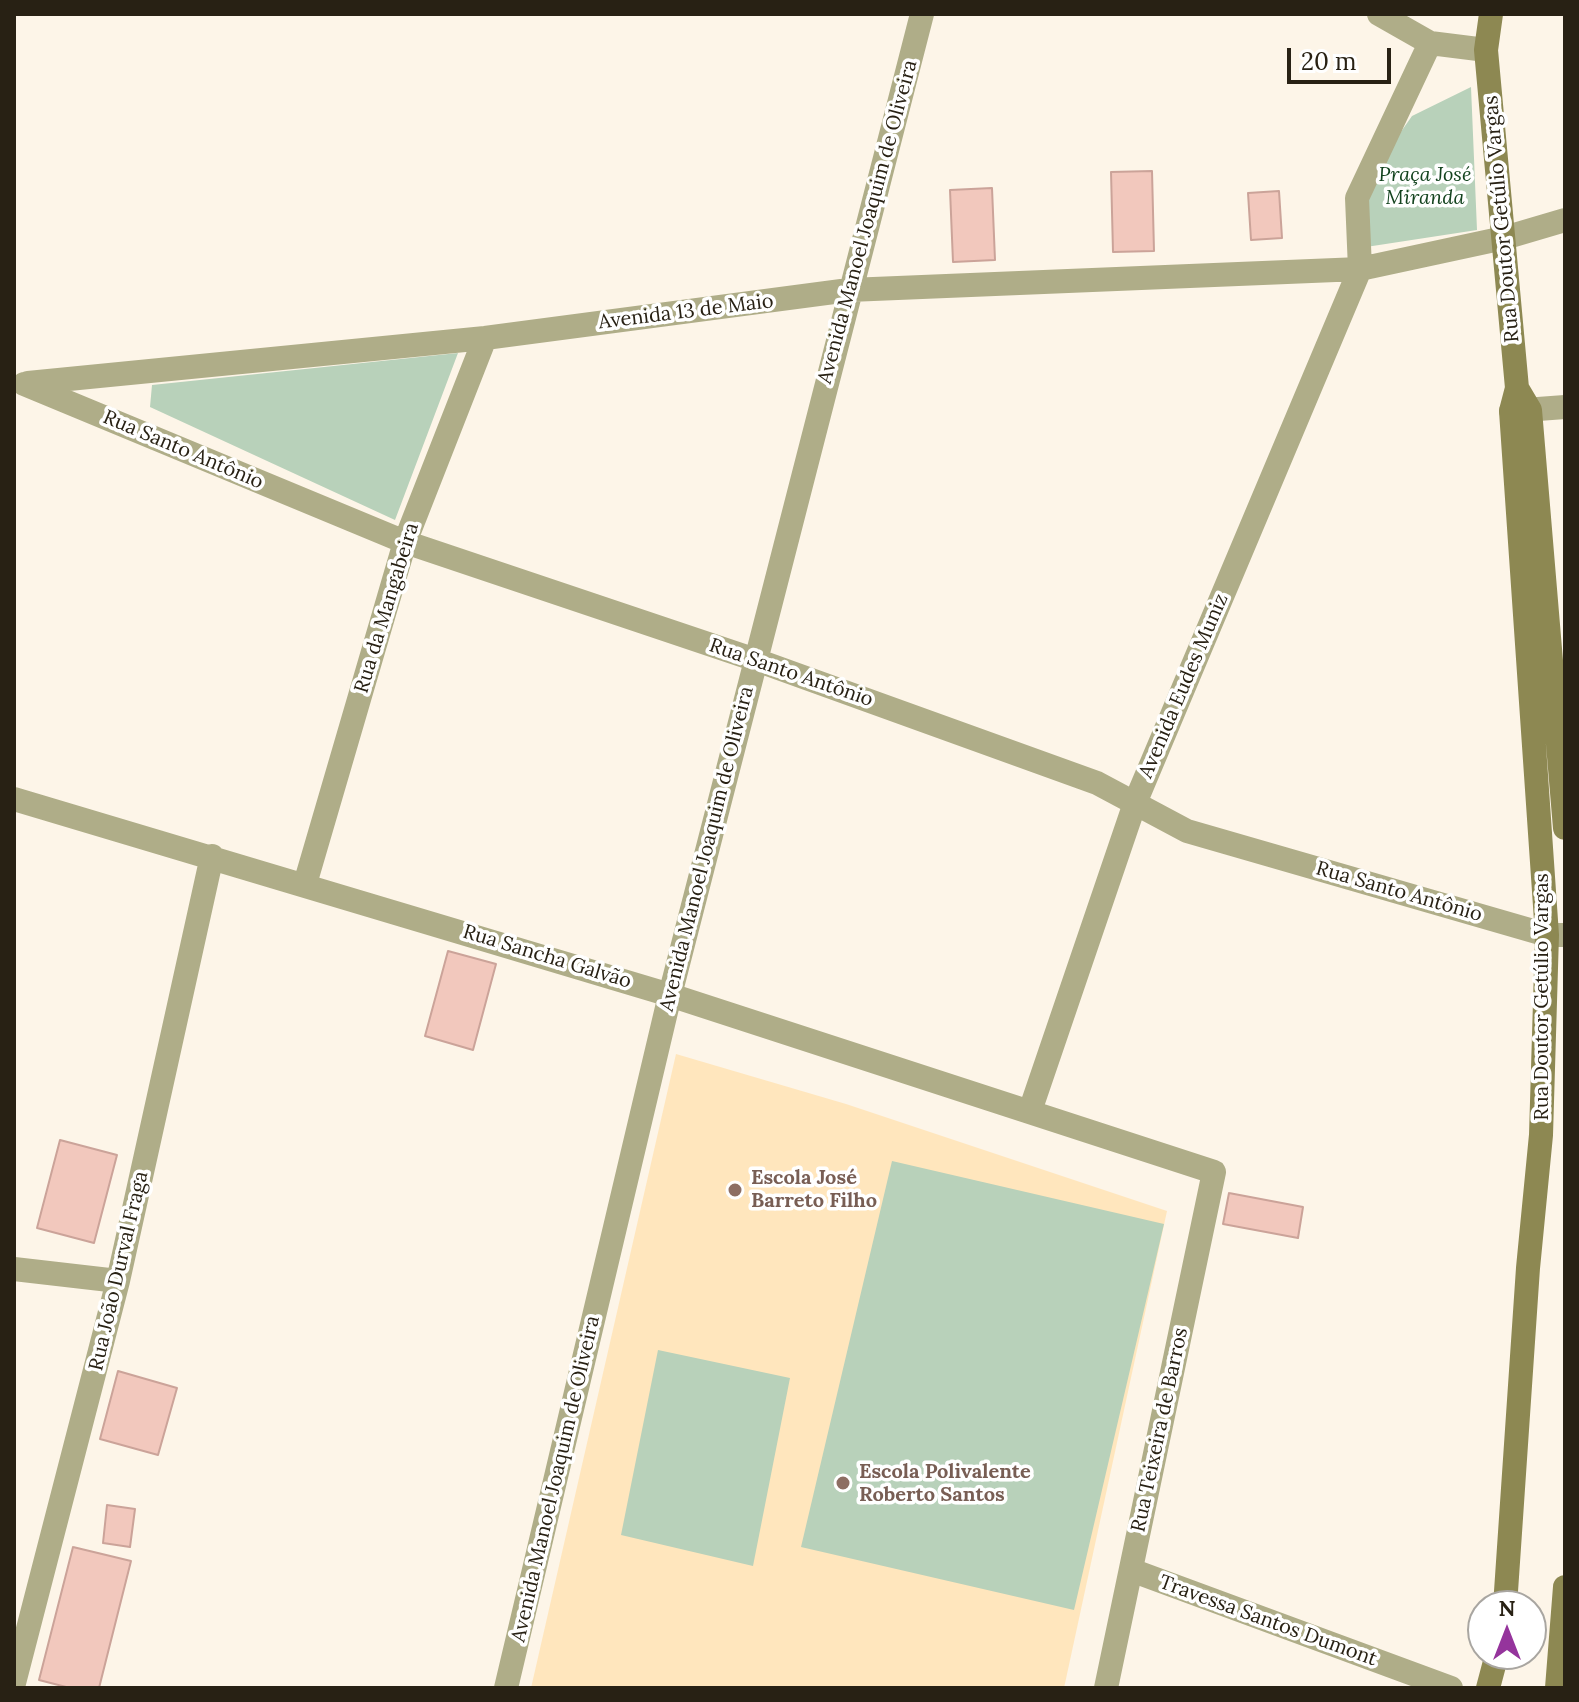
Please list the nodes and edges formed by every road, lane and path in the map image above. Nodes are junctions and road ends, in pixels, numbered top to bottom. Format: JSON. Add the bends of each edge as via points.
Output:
{"nodes":[{"id":1,"x":922,"y":14,"type":"edge"},
{"id":2,"x":1379,"y":14,"type":"edge"},
{"id":3,"x":1491,"y":14,"type":"edge"},
{"id":4,"x":1430,"y":43,"type":"junction"},
{"id":5,"x":1486,"y":50,"type":"junction"},
{"id":6,"x":1565,"y":220,"type":"edge"},
{"id":7,"x":1504,"y":238,"type":"junction"},
{"id":8,"x":1360,"y":269,"type":"junction"},
{"id":9,"x":849,"y":290,"type":"junction"},
{"id":10,"x":485,"y":338,"type":"junction"},
{"id":11,"x":19,"y":384,"type":"edge"},
{"id":12,"x":1520,"y":403,"type":"junction"},
{"id":13,"x":1565,"y":407,"type":"edge"},
{"id":14,"x":405,"y":542,"type":"junction"},
{"id":15,"x":756,"y":660,"type":"junction"},
{"id":16,"x":14,"y":799,"type":"edge"},
{"id":17,"x":1135,"y":803,"type":"junction"},
{"id":18,"x":1565,"y":828,"type":"edge"},
{"id":19,"x":212,"y":856,"type":"junction"},
{"id":20,"x":305,"y":884,"type":"junction"},
{"id":21,"x":1556,"y":935,"type":"edge"},
{"id":22,"x":670,"y":995,"type":"junction"},
{"id":23,"x":1030,"y":1111,"type":"junction"},
{"id":24,"x":1214,"y":1172,"type":"joint"},
{"id":25,"x":14,"y":1269,"type":"edge"},
{"id":26,"x":118,"y":1281,"type":"junction"},
{"id":27,"x":1131,"y":1570,"type":"junction"},
{"id":28,"x":1565,"y":1587,"type":"edge"},
{"id":29,"x":1506,"y":1590,"type":"edge"},
{"id":30,"x":14,"y":1683,"type":"edge"},
{"id":31,"x":506,"y":1688,"type":"edge"},
{"id":32,"x":1106,"y":1688,"type":"edge"},
{"id":33,"x":1451,"y":1688,"type":"edge"},
{"id":34,"x":1557,"y":1688,"type":"edge"}],
"edges":[{"from":1,"to":9,"type":"street","name":"Avenida Manoel Joaquim de Oliveira"},
{"from":2,"to":4,"type":"street"},
{"from":3,"to":5,"type":"main road","name":"Rua Doutor Getúlio Vargas"},
{"from":4,"to":5,"type":"street"},
{"from":4,"to":8,"type":"street","via":[[1357,198]]},
{"from":5,"to":7,"type":"main road","name":"Rua Doutor Getúlio Vargas"},
{"from":6,"to":7,"type":"street"},
{"from":7,"to":8,"type":"street"},
{"from":7,"to":12,"type":"main road","name":"Rua Doutor Getúlio Vargas"},
{"from":8,"to":9,"type":"street","name":"Avenida 13 de Maio"},
{"from":8,"to":17,"type":"street","name":"Avenida Eudes Muniz"},
{"from":9,"to":10,"type":"street","name":"Avenida 13 de Maio"},
{"from":9,"to":15,"type":"street","name":"Avenida Manoel Joaquim de Oliveira"},
{"from":10,"to":11,"type":"street","name":"Avenida 13 de Maio"},
{"from":10,"to":14,"type":"street","name":"Rua da Mangabeira"},
{"from":11,"to":14,"type":"street","name":"Rua Santo Antônio"},
{"from":12,"to":13,"type":"street"},
{"from":12,"to":18,"type":"main road","name":"Rua Doutor Getúlio Vargas"},
{"from":12,"to":21,"type":"main road","name":"Rua Doutor Getúlio Vargas"},
{"from":14,"to":15,"type":"street","name":"Rua Santo Antônio"},
{"from":14,"to":20,"type":"street","name":"Rua da Mangabeira"},
{"from":15,"to":17,"type":"street","name":"Rua Santo Antônio","via":[[1097,783]]},
{"from":15,"to":22,"type":"street","name":"Avenida Manoel Joaquim de Oliveira"},
{"from":16,"to":19,"type":"street","name":"Rua Sancha Galvão"},
{"from":17,"to":21,"type":"street","name":"Rua Santo Antônio","via":[[1187,831]]},
{"from":17,"to":23,"type":"street","name":"Avenida Eudes Muniz"},
{"from":19,"to":20,"type":"street","name":"Rua Sancha Galvão"},
{"from":19,"to":26,"type":"street","name":"Rua João Durval Fraga"},
{"from":20,"to":22,"type":"street","name":"Rua Sancha Galvão"},
{"from":21,"to":29,"type":"main road","name":"Rua Doutor Getúlio Vargas"},
{"from":22,"to":23,"type":"street","name":"Rua Sancha Galvão"},
{"from":22,"to":31,"type":"street","name":"Avenida Manoel Joaquim de Oliveira"},
{"from":23,"to":24,"type":"street","name":"Rua Sancha Galvão"},
{"from":24,"to":27,"type":"street","name":"Rua Teixeira de Barros"},
{"from":25,"to":26,"type":"street"},
{"from":26,"to":30,"type":"street","name":"Rua João Durval Fraga"},
{"from":27,"to":32,"type":"street","name":"Rua Teixeira de Barros"},
{"from":27,"to":33,"type":"street","name":"Travessa Santos Dumont"},
{"from":28,"to":34,"type":"main road"}]}
